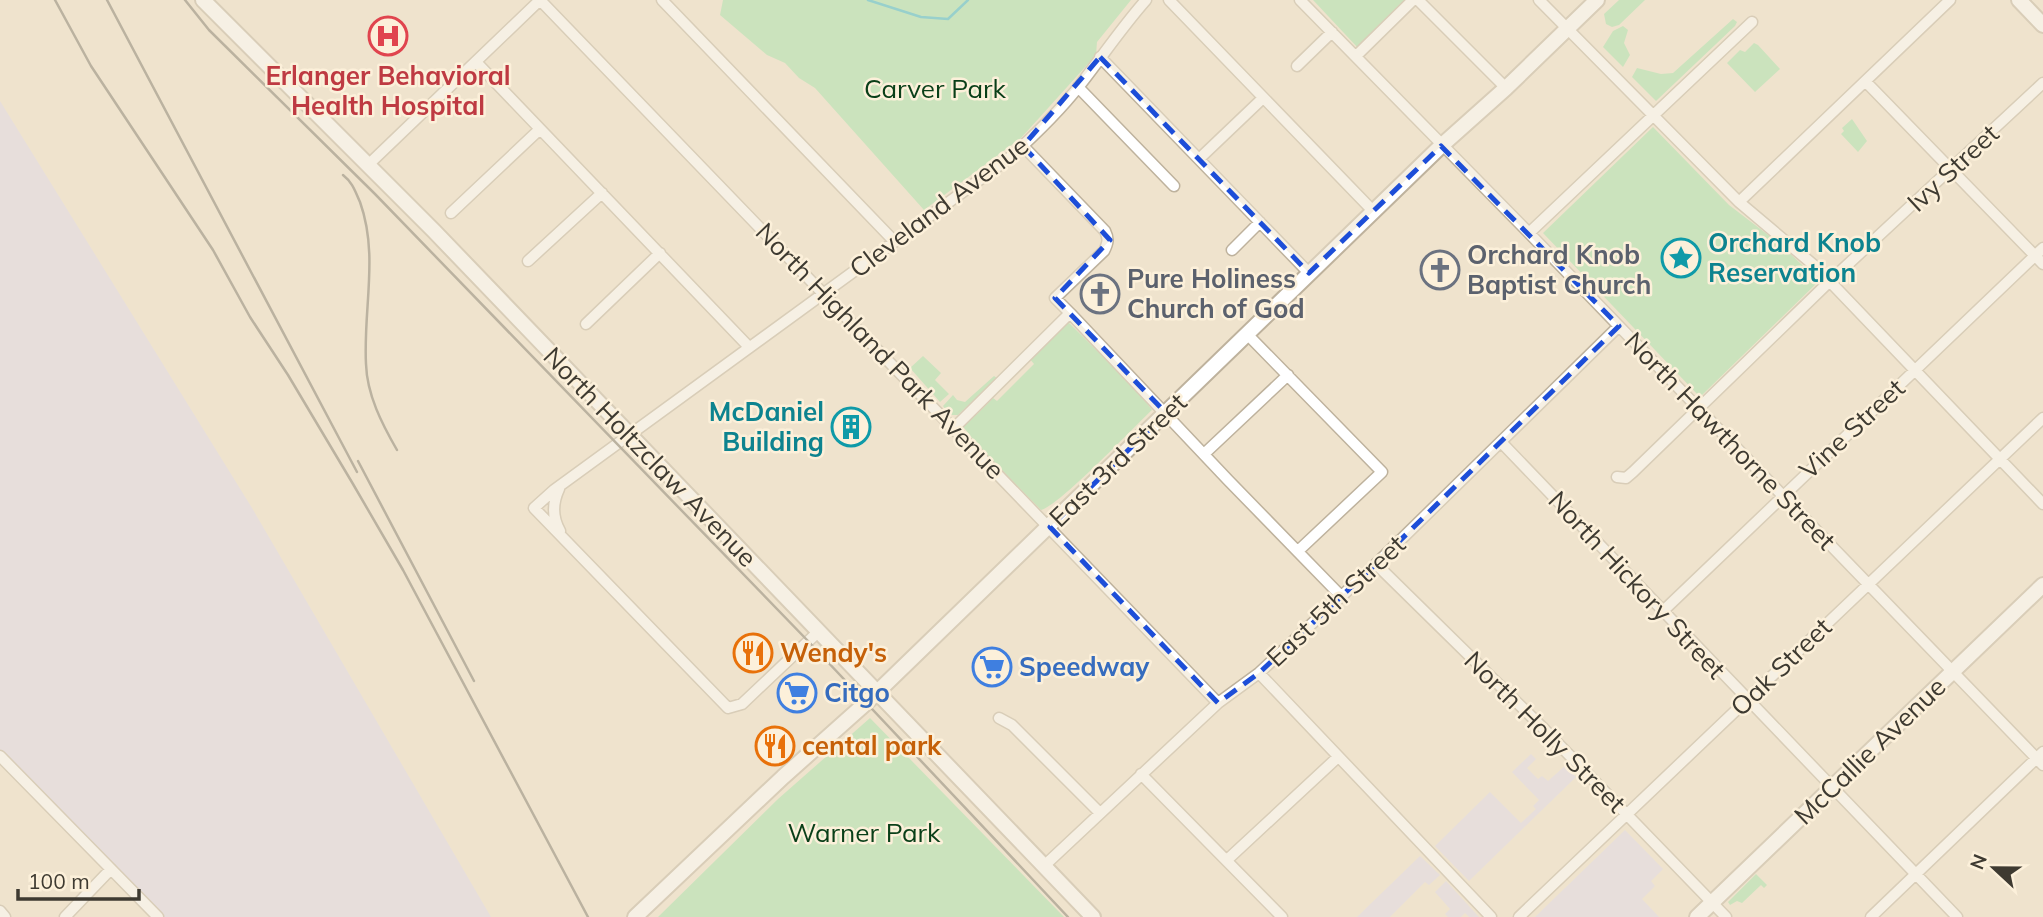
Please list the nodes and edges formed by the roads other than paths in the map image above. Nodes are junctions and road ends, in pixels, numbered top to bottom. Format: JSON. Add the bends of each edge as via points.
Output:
{"nodes":[{"id":1,"x":203,"y":0,"type":"edge"},
{"id":2,"x":540,"y":0,"type":"edge"},
{"id":3,"x":662,"y":0,"type":"edge"},
{"id":4,"x":1146,"y":0,"type":"edge"},
{"id":5,"x":1169,"y":0,"type":"edge"},
{"id":6,"x":1300,"y":0,"type":"edge"},
{"id":7,"x":1416,"y":0,"type":"edge"},
{"id":8,"x":1539,"y":0,"type":"edge"},
{"id":9,"x":1598,"y":0,"type":"edge"},
{"id":10,"x":1950,"y":0,"type":"edge"},
{"id":11,"x":2019,"y":0,"type":"edge"},
{"id":12,"x":1752,"y":22,"type":"dead end"},
{"id":13,"x":2043,"y":25,"type":"edge"},
{"id":14,"x":1568,"y":29,"type":"junction"},
{"id":15,"x":1332,"y":32,"type":"junction"},
{"id":16,"x":1100,"y":57,"type":"junction"},
{"id":17,"x":1356,"y":57,"type":"junction"},
{"id":18,"x":476,"y":62,"type":"junction"},
{"id":19,"x":1297,"y":66,"type":"dead end"},
{"id":20,"x":1866,"y":82,"type":"junction"},
{"id":21,"x":2043,"y":83,"type":"edge"},
{"id":22,"x":1078,"y":87,"type":"junction"},
{"id":23,"x":1506,"y":88,"type":"junction"},
{"id":24,"x":1263,"y":98,"type":"junction"},
{"id":25,"x":1654,"y":116,"type":"junction"},
{"id":26,"x":540,"y":129,"type":"junction"},
{"id":27,"x":1023,"y":146,"type":"junction"},
{"id":28,"x":1441,"y":146,"type":"junction"},
{"id":29,"x":1199,"y":159,"type":"junction"},
{"id":30,"x":368,"y":165,"type":"junction"},
{"id":31,"x":1951,"y":170,"type":"junction"},
{"id":32,"x":1174,"y":186,"type":"dead end"},
{"id":33,"x":602,"y":193,"type":"junction"},
{"id":34,"x":1739,"y":202,"type":"junction"},
{"id":35,"x":452,"y":212,"type":"dead end"},
{"id":36,"x":1374,"y":212,"type":"junction"},
{"id":37,"x":1260,"y":222,"type":"junction"},
{"id":38,"x":1529,"y":233,"type":"junction"},
{"id":39,"x":894,"y":241,"type":"junction"},
{"id":40,"x":1232,"y":250,"type":"dead end"},
{"id":41,"x":660,"y":253,"type":"junction"},
{"id":42,"x":2040,"y":256,"type":"edge"},
{"id":43,"x":528,"y":261,"type":"dead end"},
{"id":44,"x":1309,"y":272,"type":"junction"},
{"id":45,"x":1830,"y":281,"type":"junction"},
{"id":46,"x":824,"y":294,"type":"junction"},
{"id":47,"x":1070,"y":313,"type":"junction"},
{"id":48,"x":586,"y":324,"type":"dead end"},
{"id":49,"x":1619,"y":326,"type":"junction"},
{"id":50,"x":1247,"y":334,"type":"junction"},
{"id":51,"x":749,"y":347,"type":"junction"},
{"id":52,"x":1914,"y":370,"type":"junction"},
{"id":53,"x":1288,"y":375,"type":"junction"},
{"id":54,"x":1699,"y":410,"type":"junction"},
{"id":55,"x":1166,"y":413,"type":"junction"},
{"id":56,"x":2043,"y":418,"type":"edge"},
{"id":57,"x":954,"y":428,"type":"junction"},
{"id":58,"x":629,"y":436,"type":"junction"},
{"id":59,"x":1502,"y":442,"type":"junction"},
{"id":60,"x":1204,"y":454,"type":"junction"},
{"id":61,"x":2000,"y":459,"type":"junction"},
{"id":62,"x":1616,"y":477,"type":"dead end"},
{"id":63,"x":561,"y":485,"type":"junction"},
{"id":64,"x":1782,"y":495,"type":"junction"},
{"id":65,"x":2043,"y":504,"type":"edge"},
{"id":66,"x":1050,"y":527,"type":"junction"},
{"id":67,"x":568,"y":543,"type":"junction"},
{"id":68,"x":1298,"y":551,"type":"junction"},
{"id":69,"x":1376,"y":564,"type":"junction"},
{"id":70,"x":1867,"y":584,"type":"junction"},
{"id":71,"x":2043,"y":585,"type":"edge"},
{"id":72,"x":1341,"y":596,"type":"junction"},
{"id":73,"x":1663,"y":611,"type":"junction"},
{"id":74,"x":818,"y":632,"type":"junction"},
{"id":75,"x":1953,"y":672,"type":"junction"},
{"id":76,"x":1259,"y":673,"type":"junction"},
{"id":77,"x":878,"y":692,"type":"junction"},
{"id":78,"x":1746,"y":700,"type":"junction"},
{"id":79,"x":1218,"y":703,"type":"junction"},
{"id":80,"x":999,"y":718,"type":"dead end"},
{"id":81,"x":0,"y":756,"type":"edge"},
{"id":82,"x":1338,"y":757,"type":"junction"},
{"id":83,"x":2041,"y":759,"type":"edge"},
{"id":84,"x":1141,"y":774,"type":"junction"},
{"id":85,"x":1832,"y":788,"type":"junction"},
{"id":86,"x":1100,"y":813,"type":"junction"},
{"id":87,"x":1626,"y":814,"type":"junction"},
{"id":88,"x":1227,"y":860,"type":"junction"},
{"id":89,"x":1044,"y":866,"type":"junction"},
{"id":90,"x":111,"y":869,"type":"junction"},
{"id":91,"x":1915,"y":874,"type":"junction"},
{"id":92,"x":1712,"y":902,"type":"junction"},
{"id":93,"x":0,"y":911,"type":"edge"},
{"id":94,"x":5,"y":917,"type":"edge"},
{"id":95,"x":65,"y":917,"type":"edge"},
{"id":96,"x":158,"y":917,"type":"edge"},
{"id":97,"x":635,"y":917,"type":"edge"},
{"id":98,"x":1093,"y":917,"type":"edge"},
{"id":99,"x":1282,"y":917,"type":"edge"},
{"id":100,"x":1491,"y":917,"type":"edge"},
{"id":101,"x":1519,"y":917,"type":"edge"},
{"id":102,"x":1697,"y":917,"type":"edge"},
{"id":103,"x":1726,"y":917,"type":"edge"},
{"id":104,"x":1871,"y":917,"type":"edge"},
{"id":105,"x":1956,"y":917,"type":"edge"}],
"edges":[{"from":1,"to":30,"type":"main road","name":"North Holtzclaw Avenue"},
{"from":2,"to":18,"type":"street"},
{"from":2,"to":46,"type":"street","name":"North Highland Park Avenue"},
{"from":3,"to":39,"type":"street"},
{"from":4,"to":16,"type":"street","name":"Cleveland Avenue"},
{"from":5,"to":24,"type":"street"},
{"from":6,"to":15,"type":"street","name":"North Hawthorne Street"},
{"from":7,"to":17,"type":"street"},
{"from":7,"to":23,"type":"street"},
{"from":8,"to":14,"type":"street"},
{"from":9,"to":14,"type":"main road","name":"East 3rd Street"},
{"from":10,"to":20,"type":"street"},
{"from":11,"to":13,"type":"main road"},
{"from":12,"to":25,"type":"street"},
{"from":14,"to":23,"type":"main road","name":"East 3rd Street"},
{"from":14,"to":25,"type":"street"},
{"from":15,"to":17,"type":"street","name":"North Hawthorne Street"},
{"from":15,"to":19,"type":"street"},
{"from":16,"to":22,"type":"street","name":"Cleveland Avenue"},
{"from":16,"to":29,"type":"street"},
{"from":17,"to":28,"type":"street","name":"North Hawthorne Street"},
{"from":18,"to":26,"type":"street"},
{"from":18,"to":30,"type":"street"},
{"from":20,"to":31,"type":"street"},
{"from":20,"to":34,"type":"street"},
{"from":21,"to":31,"type":"street","name":"Ivy Street"},
{"from":22,"to":27,"type":"street","name":"Cleveland Avenue"},
{"from":22,"to":32,"type":"street"},
{"from":23,"to":28,"type":"main road","name":"East 3rd Street"},
{"from":24,"to":29,"type":"street"},
{"from":24,"to":36,"type":"street"},
{"from":25,"to":34,"type":"street"},
{"from":25,"to":38,"type":"street"},
{"from":26,"to":33,"type":"street"},
{"from":26,"to":35,"type":"street"},
{"from":27,"to":39,"type":"street","name":"Cleveland Avenue"},
{"from":27,"to":47,"type":"street","via":[[1108,237],[1104,251],[1055,298]]},
{"from":28,"to":36,"type":"main road","name":"East 3rd Street"},
{"from":28,"to":38,"type":"street","name":"North Hawthorne Street"},
{"from":29,"to":37,"type":"street"},
{"from":30,"to":58,"type":"main road","name":"North Holtzclaw Avenue"},
{"from":31,"to":42,"type":"street"},
{"from":31,"to":45,"type":"street","name":"Ivy Street"},
{"from":33,"to":41,"type":"street"},
{"from":33,"to":43,"type":"street"},
{"from":34,"to":45,"type":"street"},
{"from":36,"to":44,"type":"main road","name":"East 3rd Street"},
{"from":37,"to":40,"type":"street"},
{"from":37,"to":44,"type":"street"},
{"from":38,"to":49,"type":"street","name":"North Hawthorne Street"},
{"from":39,"to":46,"type":"street","name":"Cleveland Avenue"},
{"from":41,"to":48,"type":"street"},
{"from":41,"to":51,"type":"street"},
{"from":42,"to":52,"type":"street","name":"Vine Street"},
{"from":44,"to":50,"type":"main road","name":"East 3rd Street"},
{"from":45,"to":52,"type":"street"},
{"from":45,"to":54,"type":"street","name":"Ivy Street"},
{"from":46,"to":51,"type":"street","name":"Cleveland Avenue"},
{"from":46,"to":57,"type":"street","name":"North Highland Park Avenue"},
{"from":47,"to":55,"type":"street"},
{"from":47,"to":57,"type":"street"},
{"from":49,"to":54,"type":"street","name":"North Hawthorne Street"},
{"from":49,"to":59,"type":"street","name":"East 5th Street"},
{"from":50,"to":53,"type":"street"},
{"from":50,"to":55,"type":"main road","name":"East 3rd Street"},
{"from":51,"to":58,"type":"street","name":"Cleveland Avenue"},
{"from":52,"to":61,"type":"street"},
{"from":52,"to":64,"type":"street","name":"Vine Street"},
{"from":53,"to":60,"type":"street"},
{"from":53,"to":68,"type":"street","via":[[1382,472]]},
{"from":54,"to":62,"type":"street","name":"Ivy Street","via":[[1626,478]]},
{"from":54,"to":64,"type":"street","name":"North Hawthorne Street"},
{"from":55,"to":60,"type":"street"},
{"from":55,"to":66,"type":"main road","name":"East 3rd Street"},
{"from":56,"to":61,"type":"street","name":"Oak Street"},
{"from":57,"to":66,"type":"street","name":"North Highland Park Avenue"},
{"from":58,"to":63,"type":"street","name":"Cleveland Avenue"},
{"from":58,"to":74,"type":"main road","name":"North Holtzclaw Avenue"},
{"from":59,"to":69,"type":"street","name":"East 5th Street"},
{"from":59,"to":73,"type":"street","name":"North Hickory Street"},
{"from":60,"to":68,"type":"street"},
{"from":61,"to":65,"type":"street"},
{"from":61,"to":70,"type":"street","name":"Oak Street"},
{"from":63,"to":67,"type":"street","via":[[554,513]]},
{"from":63,"to":67,"type":"street","name":"Cleveland Avenue","via":[[534,508]]},
{"from":64,"to":70,"type":"street","name":"North Hawthorne Street"},
{"from":64,"to":73,"type":"street","name":"Vine Street"},
{"from":66,"to":77,"type":"main road","name":"East 3rd Street"},
{"from":66,"to":79,"type":"street","name":"North Highland Park Avenue"},
{"from":67,"to":74,"type":"street","via":[[727,708],[742,704]]},
{"from":68,"to":72,"type":"street"},
{"from":69,"to":72,"type":"street","name":"East 5th Street"},
{"from":69,"to":87,"type":"street","name":"North Holly Street"},
{"from":70,"to":75,"type":"street","name":"North Hawthorne Street"},
{"from":70,"to":78,"type":"street","name":"Oak Street"},
{"from":71,"to":75,"type":"main road","name":"McCallie Avenue"},
{"from":72,"to":76,"type":"street","name":"East 5th Street"},
{"from":73,"to":78,"type":"street","name":"North Hickory Street"},
{"from":74,"to":77,"type":"main road","name":"North Holtzclaw Avenue"},
{"from":75,"to":83,"type":"street","name":"North Hawthorne Street"},
{"from":75,"to":85,"type":"main road","name":"McCallie Avenue"},
{"from":76,"to":79,"type":"street","name":"East 5th Street"},
{"from":76,"to":82,"type":"street"},
{"from":77,"to":89,"type":"main road","name":"North Holtzclaw Avenue"},
{"from":77,"to":97,"type":"main road","name":"East 3rd Street"},
{"from":78,"to":85,"type":"street","name":"North Hickory Street"},
{"from":78,"to":87,"type":"street","name":"Oak Street"},
{"from":79,"to":84,"type":"street","name":"East 5th Street"},
{"from":80,"to":86,"type":"street","via":[[1012,724]]},
{"from":81,"to":90,"type":"street"},
{"from":82,"to":88,"type":"street"},
{"from":82,"to":100,"type":"street"},
{"from":83,"to":91,"type":"street"},
{"from":84,"to":86,"type":"street","name":"East 5th Street"},
{"from":84,"to":88,"type":"street"},
{"from":85,"to":91,"type":"street","name":"North Hickory Street"},
{"from":85,"to":92,"type":"main road","name":"McCallie Avenue"},
{"from":86,"to":89,"type":"street","name":"East 5th Street"},
{"from":87,"to":92,"type":"street","name":"North Holly Street"},
{"from":87,"to":101,"type":"street","name":"Oak Street"},
{"from":88,"to":99,"type":"street"},
{"from":89,"to":98,"type":"main road","name":"North Holtzclaw Avenue"},
{"from":90,"to":95,"type":"street"},
{"from":90,"to":96,"type":"street"},
{"from":91,"to":104,"type":"street"},
{"from":91,"to":105,"type":"street","name":"North Hickory Street"},
{"from":92,"to":102,"type":"main road","name":"McCallie Avenue"},
{"from":92,"to":103,"type":"street","name":"North Holly Street"},
{"from":93,"to":94,"type":"street"}]}
